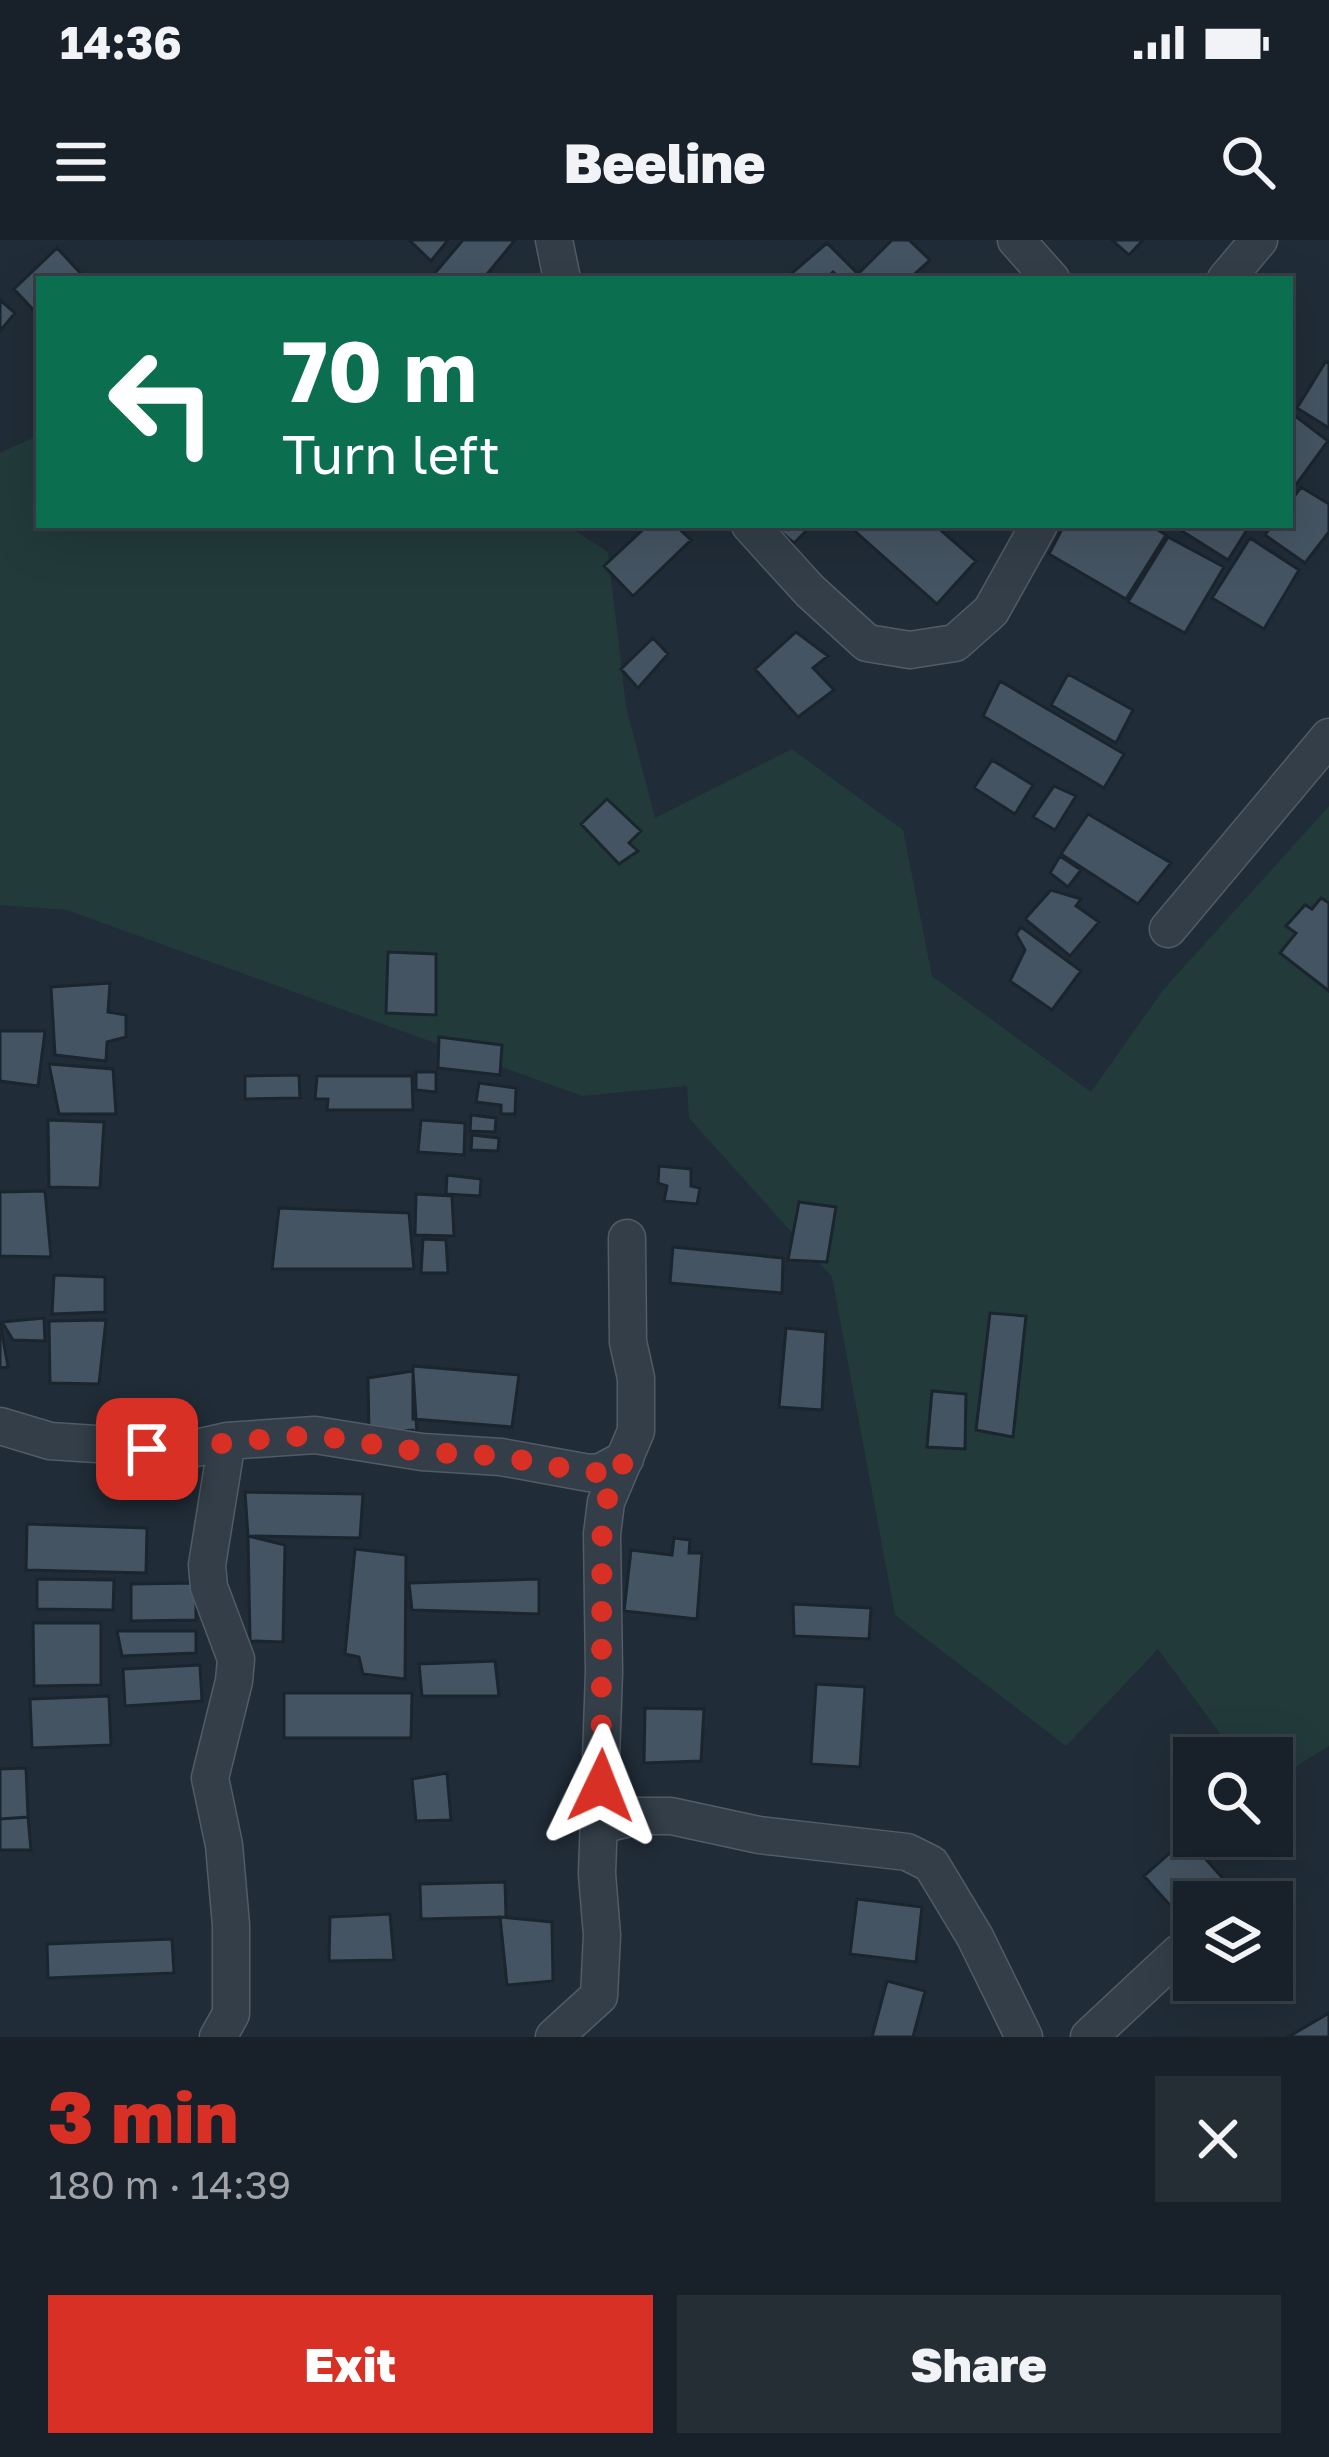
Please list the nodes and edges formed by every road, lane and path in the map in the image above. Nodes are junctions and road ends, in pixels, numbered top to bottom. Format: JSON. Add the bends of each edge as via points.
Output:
{"nodes":[{"id":1,"x":554,"y":240,"type":"edge"},
{"id":2,"x":1016,"y":240,"type":"edge"},
{"id":3,"x":1259,"y":240,"type":"edge"},
{"id":4,"x":561,"y":276,"type":"edge"},
{"id":5,"x":1048,"y":276,"type":"edge"},
{"id":6,"x":1229,"y":276,"type":"edge"},
{"id":7,"x":753,"y":528,"type":"edge"},
{"id":8,"x":1037,"y":528,"type":"edge"},
{"id":9,"x":1329,"y":736,"type":"edge"},
{"id":10,"x":1168,"y":929,"type":"dead end"},
{"id":11,"x":627,"y":1238,"type":"dead end"},
{"id":12,"x":0,"y":1426,"type":"edge"},
{"id":13,"x":227,"y":1442,"type":"junction"},
{"id":14,"x":625,"y":1459,"type":"junction"},
{"id":15,"x":600,"y":1825,"type":"junction"},
{"id":16,"x":1173,"y":1959,"type":"edge"},
{"id":17,"x":233,"y":2029,"type":"edge"},
{"id":18,"x":554,"y":2037,"type":"edge"},
{"id":19,"x":1024,"y":2037,"type":"edge"},
{"id":20,"x":1089,"y":2037,"type":"edge"}],
"edges":[{"from":1,"to":4,"type":"street"},
{"from":2,"to":5,"type":"street"},
{"from":3,"to":6,"type":"street"},
{"from":7,"to":8,"type":"street","via":[[867,644],[910,650],[955,644],[991,611]]},
{"from":9,"to":10,"type":"street"},
{"from":11,"to":14,"type":"street","via":[[636,1431]]},
{"from":12,"to":13,"type":"street","via":[[107,1447],[199,1450]]},
{"from":13,"to":14,"type":"street","via":[[315,1435],[589,1473]]},
{"from":13,"to":17,"type":"street","via":[[207,1565],[236,1659],[210,1778],[224,1845]]},
{"from":14,"to":15,"type":"street","via":[[602,1534]]},
{"from":15,"to":18,"type":"street","via":[[599,1996]]},
{"from":15,"to":19,"type":"street","via":[[671,1816],[908,1852],[931,1864]]},
{"from":16,"to":20,"type":"street"}]}
